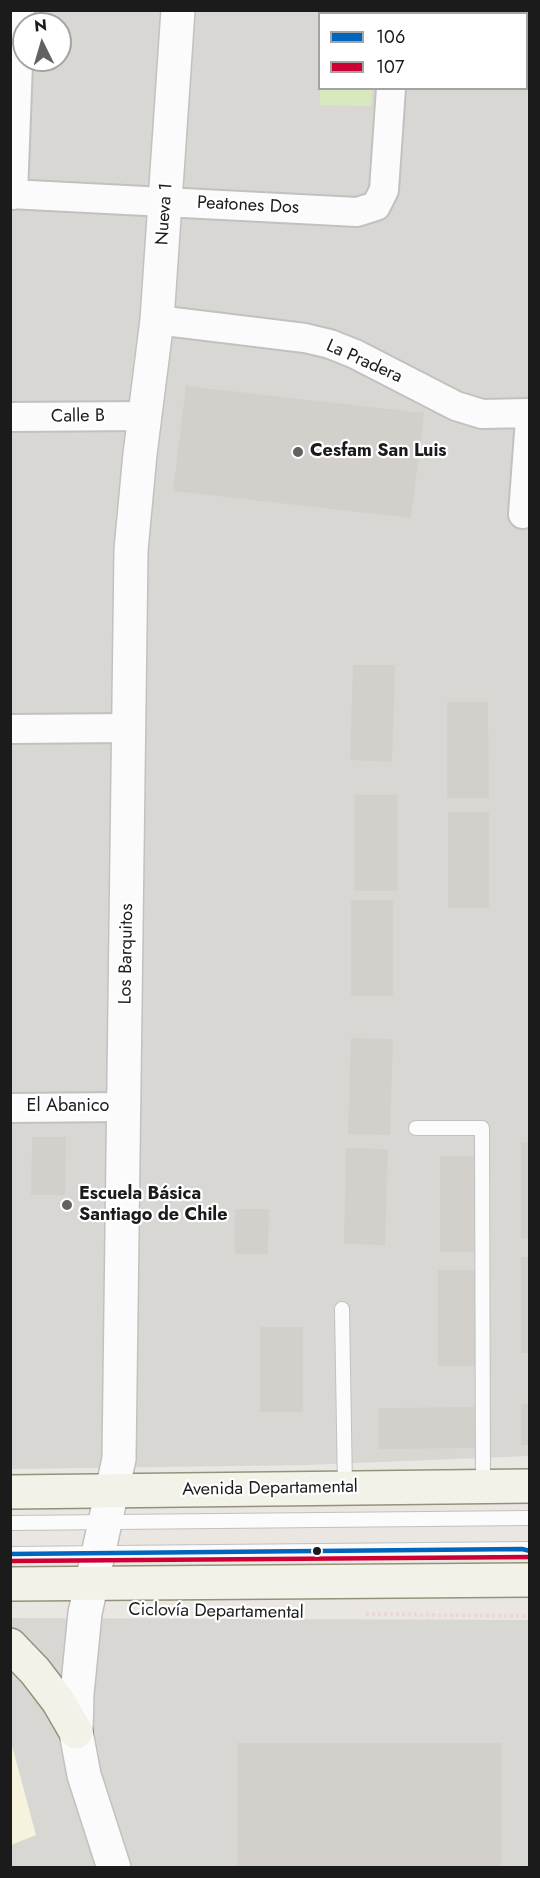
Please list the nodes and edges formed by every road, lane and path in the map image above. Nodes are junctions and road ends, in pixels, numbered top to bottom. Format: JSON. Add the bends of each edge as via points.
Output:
{"nodes":[{"id":1,"x":20,"y":10,"type":"edge"},
{"id":2,"x":178,"y":10,"type":"edge"},
{"id":3,"x":391,"y":90,"type":"edge"},
{"id":4,"x":12,"y":194,"type":"edge"},
{"id":5,"x":166,"y":203,"type":"junction"},
{"id":6,"x":157,"y":320,"type":"junction"},
{"id":7,"x":530,"y":412,"type":"edge"},
{"id":8,"x":145,"y":416,"type":"junction"},
{"id":9,"x":10,"y":417,"type":"edge"},
{"id":10,"x":530,"y":419,"type":"edge"},
{"id":11,"x":523,"y":514,"type":"dead end"},
{"id":12,"x":129,"y":728,"type":"junction"},
{"id":13,"x":10,"y":729,"type":"edge"},
{"id":14,"x":125,"y":1107,"type":"junction"},
{"id":15,"x":10,"y":1108,"type":"edge"},
{"id":16,"x":416,"y":1128,"type":"dead end"},
{"id":17,"x":342,"y":1310,"type":"dead end"},
{"id":18,"x":530,"y":1486,"type":"edge"},
{"id":19,"x":483,"y":1487,"type":"junction"},
{"id":20,"x":345,"y":1489,"type":"junction"},
{"id":21,"x":10,"y":1492,"type":"edge"},
{"id":22,"x":108,"y":1507,"type":"junction"},
{"id":23,"x":530,"y":1518,"type":"edge"},
{"id":24,"x":10,"y":1523,"type":"edge"},
{"id":25,"x":10,"y":1554,"type":"edge"},
{"id":26,"x":528,"y":1557,"type":"edge"},
{"id":27,"x":95,"y":1569,"type":"junction"},
{"id":28,"x":10,"y":1584,"type":"edge"},
{"id":29,"x":364,"y":1614,"type":"dead end"},
{"id":30,"x":530,"y":1616,"type":"edge"},
{"id":31,"x":10,"y":1645,"type":"edge"},
{"id":32,"x":76,"y":1732,"type":"junction"},
{"id":33,"x":114,"y":1868,"type":"edge"}],
"edges":[{"from":1,"to":4,"type":"street"},
{"from":2,"to":5,"type":"street","name":"Nueva 1"},
{"from":3,"to":5,"type":"street","name":"Peatones Dos","via":[[384,190],[376,206],[357,212]]},
{"from":4,"to":5,"type":"street","name":"Peatones Dos"},
{"from":5,"to":6,"type":"street","name":"Nueva 1"},
{"from":6,"to":7,"type":"street","name":"La Pradera","via":[[330,344],[463,409],[482,414]]},
{"from":6,"to":8,"type":"street","name":"Nueva 1"},
{"from":8,"to":9,"type":"street","name":"Calle B"},
{"from":8,"to":12,"type":"street","name":"Los Barquitos","via":[[131,550]]},
{"from":10,"to":11,"type":"street"},
{"from":12,"to":13,"type":"street"},
{"from":12,"to":14,"type":"street","name":"Los Barquitos"},
{"from":14,"to":15,"type":"street","name":"El Abanico"},
{"from":14,"to":22,"type":"street","name":"Los Barquitos","via":[[119,1453]]},
{"from":16,"to":19,"type":"lane","via":[[482,1128]]},
{"from":17,"to":20,"type":"lane"},
{"from":18,"to":19,"type":"main road","name":"Avenida Departamental"},
{"from":19,"to":20,"type":"main road","name":"Avenida Departamental"},
{"from":20,"to":22,"type":"main road","name":"Avenida Departamental"},
{"from":21,"to":22,"type":"main road","name":"Avenida Departamental"},
{"from":22,"to":23,"type":"lane"},
{"from":22,"to":24,"type":"lane"},
{"from":22,"to":27,"type":"street","name":"Los Barquitos"},
{"from":25,"to":27,"type":"lane"},
{"from":26,"to":27,"type":"main road"},
{"from":27,"to":28,"type":"main road"},
{"from":27,"to":32,"type":"street","name":"Los Barquitos","via":[[80,1646]]},
{"from":29,"to":30,"type":"path"},
{"from":31,"to":32,"type":"main road","via":[[58,1701]]},
{"from":32,"to":33,"type":"street","name":"Los Barquitos","via":[[84,1774]]}]}
